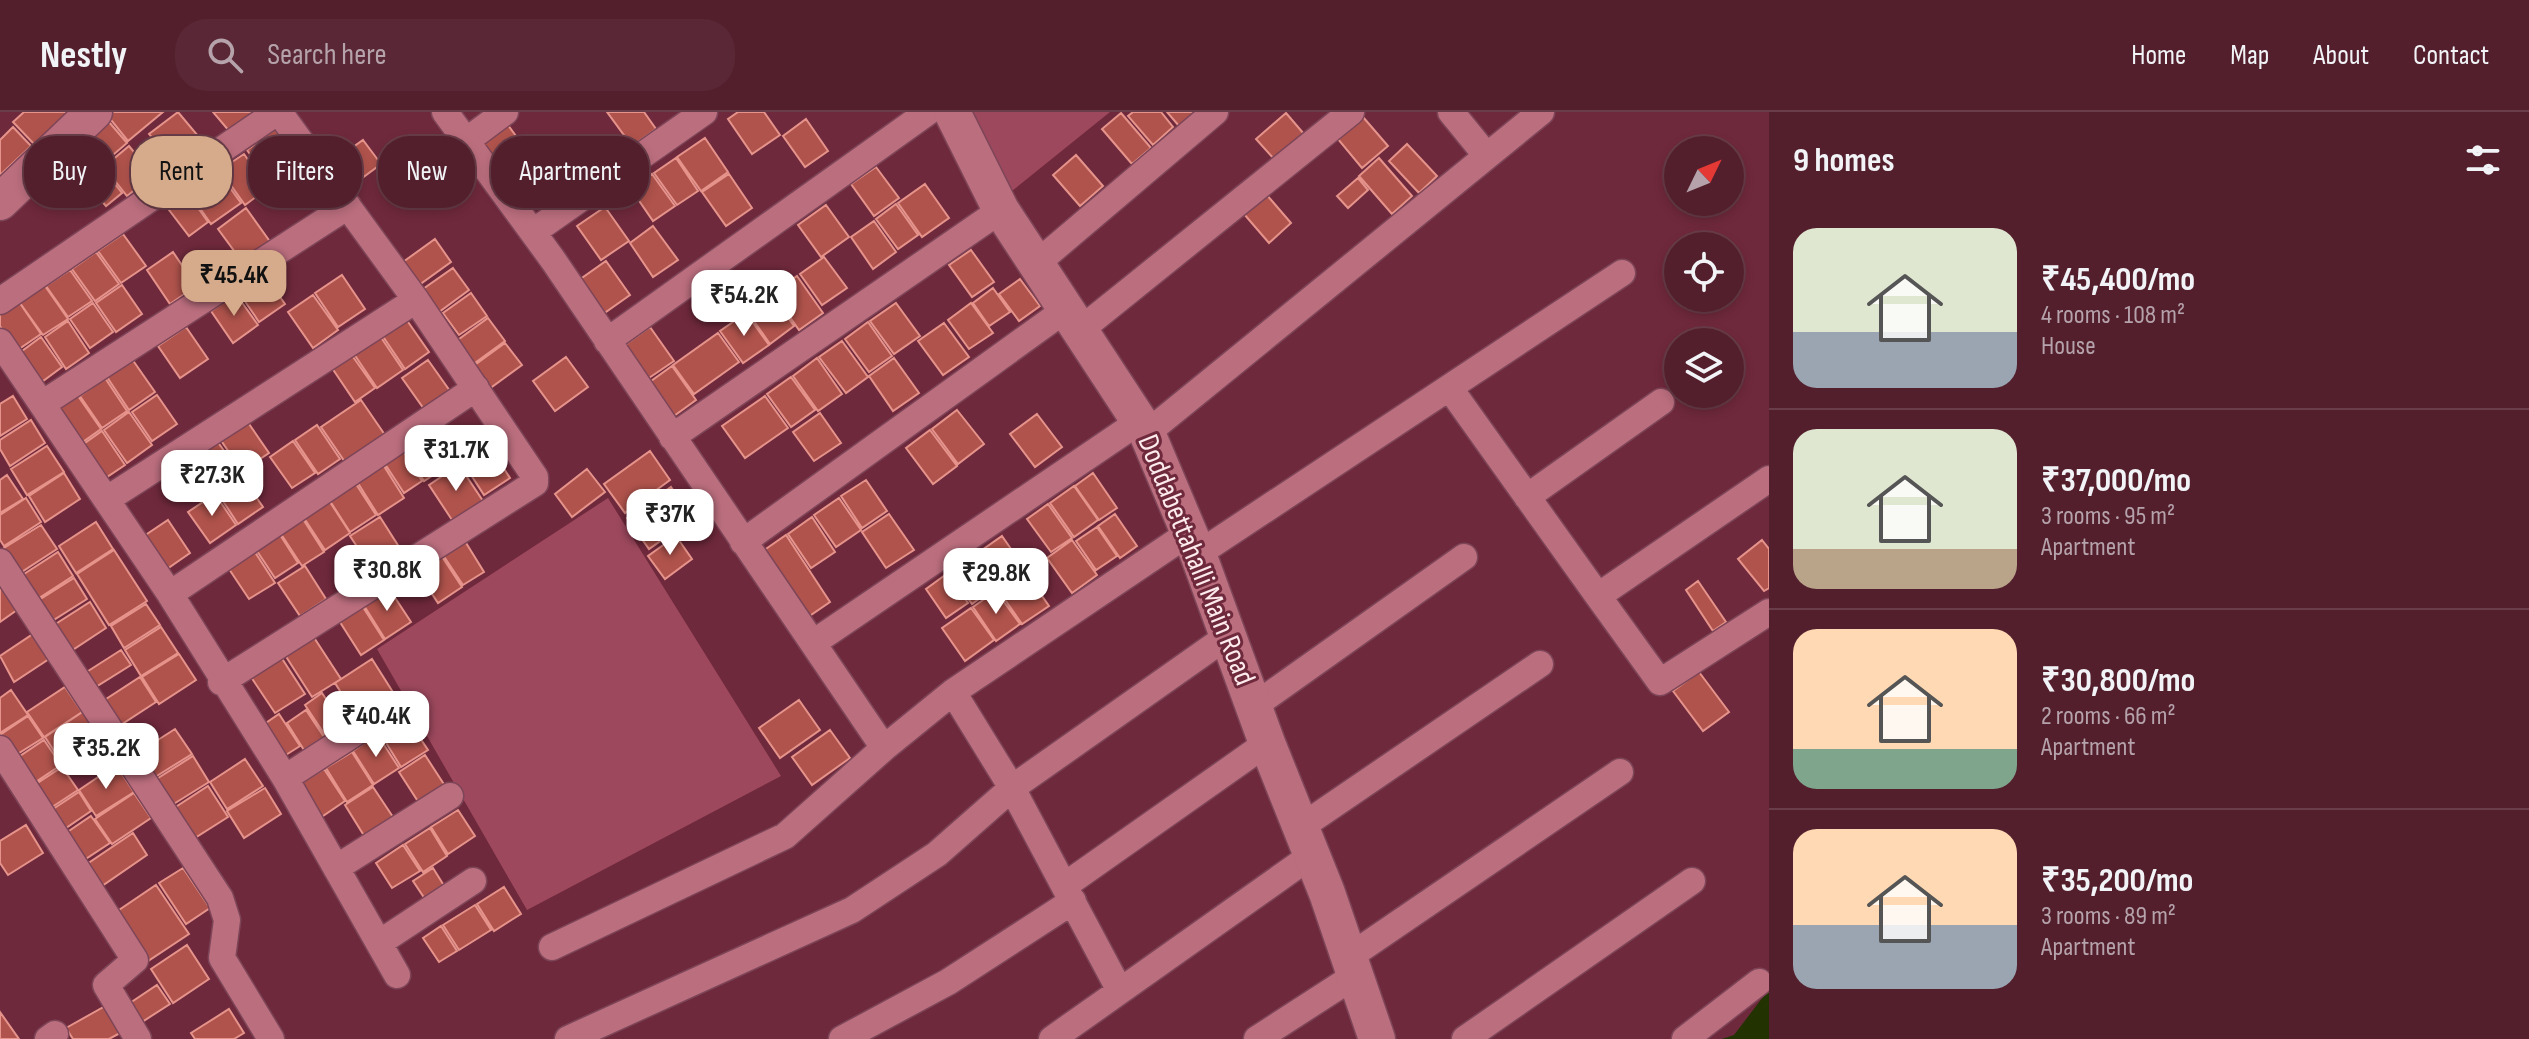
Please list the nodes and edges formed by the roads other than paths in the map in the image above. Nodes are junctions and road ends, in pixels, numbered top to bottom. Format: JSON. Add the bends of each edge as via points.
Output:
{"nodes":[{"id":1,"x":94,"y":112,"type":"edge"},
{"id":2,"x":278,"y":112,"type":"edge"},
{"id":3,"x":445,"y":112,"type":"edge"},
{"id":4,"x":505,"y":112,"type":"edge"},
{"id":5,"x":704,"y":112,"type":"edge"},
{"id":6,"x":928,"y":112,"type":"edge"},
{"id":7,"x":952,"y":112,"type":"edge"},
{"id":8,"x":1215,"y":112,"type":"edge"},
{"id":9,"x":1351,"y":112,"type":"edge"},
{"id":10,"x":1451,"y":112,"type":"edge"},
{"id":11,"x":1541,"y":112,"type":"edge"},
{"id":12,"x":296,"y":136,"type":"edge"},
{"id":13,"x":462,"y":136,"type":"edge"},
{"id":14,"x":473,"y":136,"type":"edge"},
{"id":15,"x":475,"y":153,"type":"edge"},
{"id":16,"x":1486,"y":155,"type":"junction"},
{"id":17,"x":0,"y":202,"type":"edge"},
{"id":18,"x":345,"y":208,"type":"edge"},
{"id":19,"x":349,"y":208,"type":"edge"},
{"id":20,"x":1001,"y":210,"type":"junction"},
{"id":21,"x":533,"y":232,"type":"junction"},
{"id":22,"x":1036,"y":264,"type":"junction"},
{"id":23,"x":1622,"y":273,"type":"dead end"},
{"id":24,"x":416,"y":300,"type":"junction"},
{"id":25,"x":0,"y":301,"type":"edge"},
{"id":26,"x":1072,"y":320,"type":"junction"},
{"id":27,"x":607,"y":341,"type":"junction"},
{"id":28,"x":0,"y":342,"type":"edge"},
{"id":29,"x":476,"y":388,"type":"junction"},
{"id":30,"x":1451,"y":390,"type":"junction"},
{"id":31,"x":1661,"y":402,"type":"dead end"},
{"id":32,"x":42,"y":404,"type":"junction"},
{"id":33,"x":1143,"y":427,"type":"junction"},
{"id":34,"x":672,"y":437,"type":"junction"},
{"id":35,"x":1769,"y":479,"type":"edge"},
{"id":36,"x":1527,"y":497,"type":"junction"},
{"id":37,"x":109,"y":498,"type":"junction"},
{"id":38,"x":743,"y":542,"type":"junction"},
{"id":39,"x":1194,"y":544,"type":"junction"},
{"id":40,"x":1464,"y":557,"type":"dead end"},
{"id":41,"x":0,"y":562,"type":"edge"},
{"id":42,"x":170,"y":594,"type":"junction"},
{"id":43,"x":1598,"y":596,"type":"junction"},
{"id":44,"x":1769,"y":612,"type":"edge"},
{"id":45,"x":1229,"y":635,"type":"junction"},
{"id":46,"x":813,"y":643,"type":"junction"},
{"id":47,"x":1540,"y":664,"type":"dead end"},
{"id":48,"x":221,"y":682,"type":"junction"},
{"id":49,"x":953,"y":692,"type":"junction"},
{"id":50,"x":1254,"y":706,"type":"junction"},
{"id":51,"x":395,"y":707,"type":"dead end"},
{"id":52,"x":1267,"y":743,"type":"junction"},
{"id":53,"x":884,"y":748,"type":"junction"},
{"id":54,"x":0,"y":749,"type":"edge"},
{"id":55,"x":1620,"y":772,"type":"dead end"},
{"id":56,"x":285,"y":778,"type":"junction"},
{"id":57,"x":1012,"y":788,"type":"junction"},
{"id":58,"x":450,"y":796,"type":"dead end"},
{"id":59,"x":1307,"y":841,"type":"junction"},
{"id":60,"x":336,"y":868,"type":"junction"},
{"id":61,"x":473,"y":881,"type":"dead end"},
{"id":62,"x":1692,"y":881,"type":"dead end"},
{"id":63,"x":1068,"y":893,"type":"junction"},
{"id":64,"x":379,"y":943,"type":"junction"},
{"id":65,"x":552,"y":947,"type":"dead end"},
{"id":66,"x":1352,"y":966,"type":"junction"},
{"id":67,"x":397,"y":975,"type":"dead end"},
{"id":68,"x":1759,"y":982,"type":"dead end"},
{"id":69,"x":1120,"y":991,"type":"junction"},
{"id":70,"x":138,"y":1039,"type":"edge"},
{"id":71,"x":271,"y":1039,"type":"edge"},
{"id":72,"x":568,"y":1039,"type":"edge"},
{"id":73,"x":842,"y":1039,"type":"edge"},
{"id":74,"x":1052,"y":1039,"type":"edge"},
{"id":75,"x":1257,"y":1039,"type":"edge"},
{"id":76,"x":1377,"y":1039,"type":"edge"},
{"id":77,"x":1465,"y":1039,"type":"edge"},
{"id":78,"x":1685,"y":1039,"type":"edge"}],
"edges":[{"from":1,"to":17,"type":"street"},
{"from":2,"to":12,"type":"street"},
{"from":2,"to":25,"type":"street"},
{"from":3,"to":13,"type":"street"},
{"from":4,"to":14,"type":"street"},
{"from":5,"to":21,"type":"street"},
{"from":6,"to":27,"type":"street"},
{"from":7,"to":20,"type":"street","name":"Doddabettahalli Main Road"},
{"from":8,"to":22,"type":"street"},
{"from":9,"to":26,"type":"street"},
{"from":10,"to":16,"type":"street"},
{"from":11,"to":16,"type":"street"},
{"from":15,"to":21,"type":"street"},
{"from":16,"to":33,"type":"street"},
{"from":18,"to":32,"type":"street"},
{"from":19,"to":24,"type":"street"},
{"from":20,"to":22,"type":"street","name":"Doddabettahalli Main Road"},
{"from":20,"to":34,"type":"street"},
{"from":21,"to":27,"type":"street"},
{"from":22,"to":26,"type":"street","name":"Doddabettahalli Main Road"},
{"from":23,"to":30,"type":"street"},
{"from":24,"to":29,"type":"street"},
{"from":24,"to":37,"type":"street"},
{"from":26,"to":33,"type":"street","name":"Doddabettahalli Main Road"},
{"from":26,"to":38,"type":"street"},
{"from":27,"to":34,"type":"street"},
{"from":28,"to":32,"type":"street"},
{"from":29,"to":42,"type":"street"},
{"from":29,"to":48,"type":"street","via":[[533,471],[535,483]]},
{"from":30,"to":36,"type":"street"},
{"from":30,"to":39,"type":"street"},
{"from":31,"to":36,"type":"street"},
{"from":32,"to":37,"type":"street"},
{"from":33,"to":39,"type":"street","name":"Doddabettahalli Main Road"},
{"from":33,"to":46,"type":"street"},
{"from":34,"to":38,"type":"street"},
{"from":35,"to":43,"type":"street"},
{"from":36,"to":43,"type":"street"},
{"from":37,"to":42,"type":"street"},
{"from":38,"to":46,"type":"street"},
{"from":39,"to":45,"type":"street","name":"Doddabettahalli Main Road"},
{"from":39,"to":49,"type":"street"},
{"from":40,"to":50,"type":"street"},
{"from":41,"to":71,"type":"street","via":[[220,898],[227,920],[222,958]]},
{"from":42,"to":48,"type":"street"},
{"from":43,"to":44,"type":"street","via":[[1660,682]]},
{"from":45,"to":50,"type":"street","name":"Doddabettahalli Main Road"},
{"from":45,"to":57,"type":"street"},
{"from":46,"to":53,"type":"street"},
{"from":47,"to":59,"type":"street"},
{"from":48,"to":56,"type":"street"},
{"from":49,"to":53,"type":"street"},
{"from":49,"to":57,"type":"street"},
{"from":50,"to":52,"type":"street","name":"Doddabettahalli Main Road"},
{"from":51,"to":56,"type":"street"},
{"from":52,"to":59,"type":"street","name":"Doddabettahalli Main Road"},
{"from":52,"to":63,"type":"street"},
{"from":53,"to":65,"type":"street","via":[[785,836]]},
{"from":54,"to":70,"type":"street","via":[[135,960],[106,985]]},
{"from":55,"to":66,"type":"street"},
{"from":56,"to":60,"type":"street"},
{"from":57,"to":63,"type":"street"},
{"from":57,"to":72,"type":"street","via":[[937,854],[852,910]]},
{"from":58,"to":60,"type":"street"},
{"from":59,"to":66,"type":"street","name":"Doddabettahalli Main Road"},
{"from":59,"to":69,"type":"street"},
{"from":60,"to":64,"type":"street"},
{"from":61,"to":64,"type":"street"},
{"from":62,"to":77,"type":"street"},
{"from":63,"to":69,"type":"street"},
{"from":63,"to":73,"type":"street","via":[[948,982]]},
{"from":64,"to":67,"type":"street"},
{"from":66,"to":75,"type":"street"},
{"from":66,"to":76,"type":"street","name":"Doddabettahalli Main Road"},
{"from":68,"to":78,"type":"street"},
{"from":69,"to":74,"type":"street"}]}
